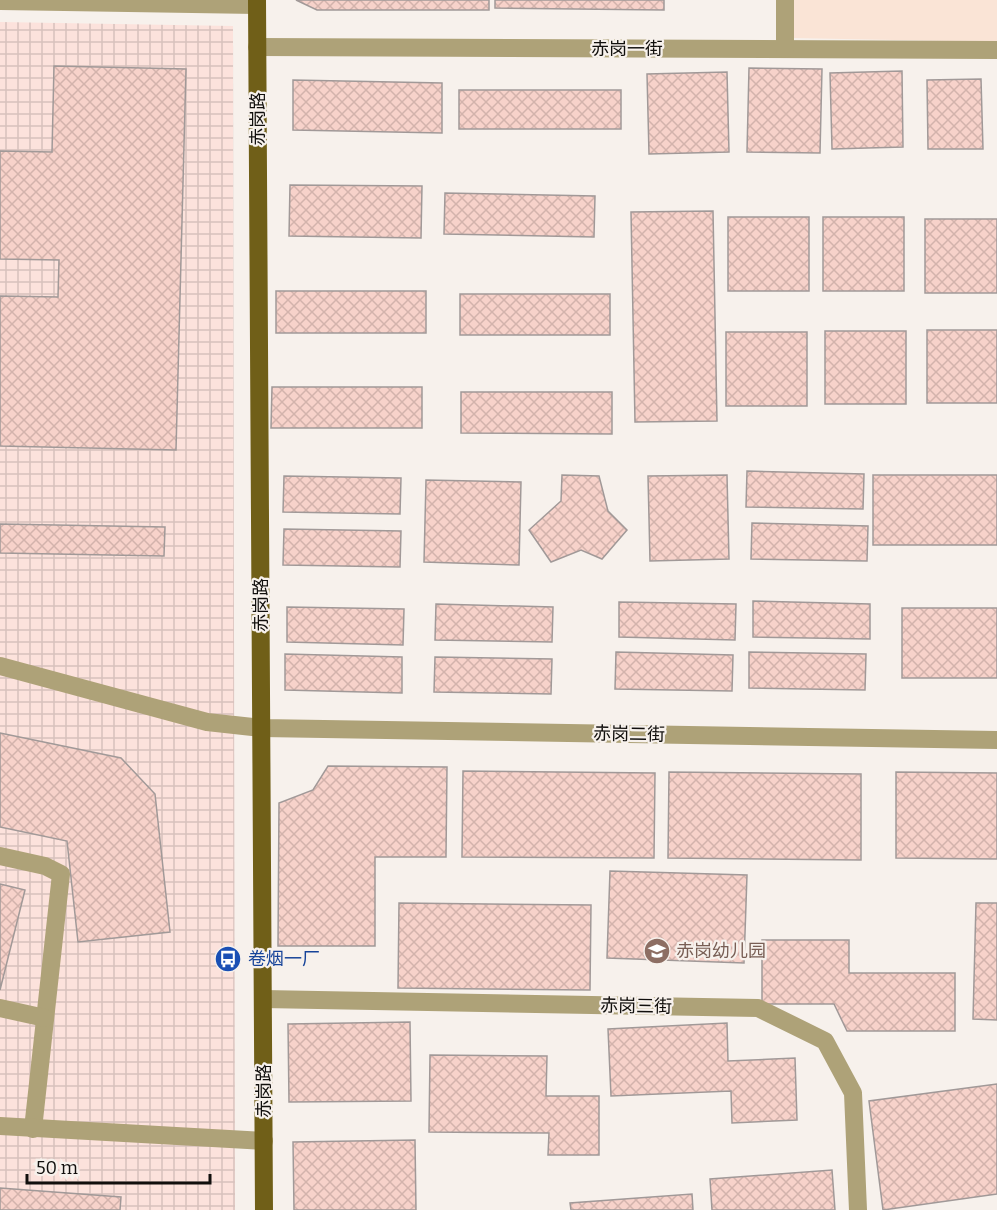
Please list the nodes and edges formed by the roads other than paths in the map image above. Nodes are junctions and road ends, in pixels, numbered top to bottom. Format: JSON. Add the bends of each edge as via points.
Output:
{"nodes":[{"id":1,"x":785,"y":0,"type":"edge"},
{"id":2,"x":0,"y":1,"type":"edge"},
{"id":3,"x":257,"y":3,"type":"edge"},
{"id":4,"x":257,"y":47,"type":"junction"},
{"id":5,"x":785,"y":50,"type":"junction"},
{"id":6,"x":997,"y":50,"type":"edge"},
{"id":7,"x":0,"y":666,"type":"edge"},
{"id":8,"x":262,"y":728,"type":"junction"},
{"id":9,"x":997,"y":740,"type":"edge"},
{"id":10,"x":0,"y":856,"type":"edge"},
{"id":11,"x":263,"y":999,"type":"junction"},
{"id":12,"x":0,"y":1008,"type":"edge"},
{"id":13,"x":45,"y":1018,"type":"junction"},
{"id":14,"x":0,"y":1125,"type":"edge"},
{"id":15,"x":33,"y":1129,"type":"junction"},
{"id":16,"x":264,"y":1141,"type":"junction"},
{"id":17,"x":264,"y":1210,"type":"edge"},
{"id":18,"x":858,"y":1210,"type":"edge"}],
"edges":[{"from":1,"to":5,"type":"street"},
{"from":2,"to":3,"type":"street"},
{"from":3,"to":4,"type":"main road","name":"赤岗路"},
{"from":4,"to":5,"type":"street","name":"赤岗一街"},
{"from":4,"to":8,"type":"main road","name":"赤岗路"},
{"from":5,"to":6,"type":"street","name":"赤岗一街"},
{"from":7,"to":8,"type":"street","name":"赤岗二街","via":[[207,722]]},
{"from":8,"to":9,"type":"street","name":"赤岗二街"},
{"from":8,"to":11,"type":"main road","name":"赤岗路"},
{"from":10,"to":13,"type":"street","via":[[45,866],[61,874]]},
{"from":11,"to":16,"type":"main road","name":"赤岗路"},
{"from":11,"to":18,"type":"street","name":"赤岗三街","via":[[758,1008],[825,1041],[853,1093]]},
{"from":12,"to":13,"type":"street"},
{"from":13,"to":15,"type":"street"},
{"from":14,"to":15,"type":"street"},
{"from":15,"to":16,"type":"street"},
{"from":16,"to":17,"type":"main road","name":"赤岗路"}]}
